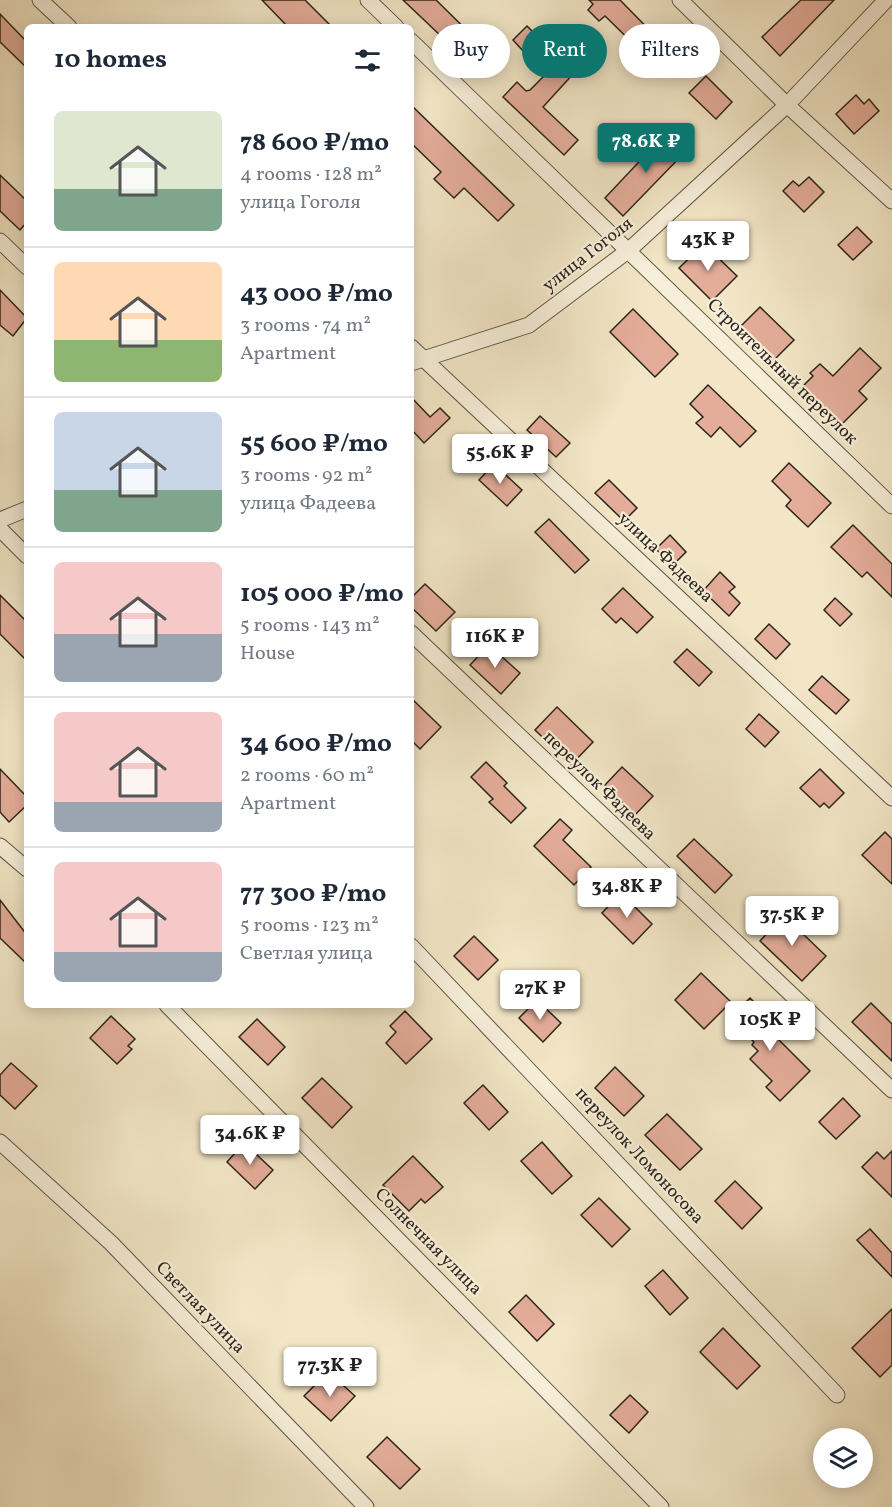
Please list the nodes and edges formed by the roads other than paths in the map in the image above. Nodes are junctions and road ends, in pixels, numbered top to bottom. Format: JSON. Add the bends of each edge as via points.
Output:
{"nodes":[{"id":1,"x":40,"y":0,"type":"edge"},
{"id":2,"x":368,"y":0,"type":"edge"},
{"id":3,"x":680,"y":0,"type":"edge"},
{"id":4,"x":886,"y":0,"type":"edge"},
{"id":5,"x":66,"y":24,"type":"edge"},
{"id":6,"x":393,"y":24,"type":"edge"},
{"id":7,"x":414,"y":44,"type":"edge"},
{"id":8,"x":787,"y":105,"type":"junction"},
{"id":9,"x":892,"y":201,"type":"edge"},
{"id":10,"x":0,"y":241,"type":"edge"},
{"id":11,"x":629,"y":250,"type":"junction"},
{"id":12,"x":24,"y":264,"type":"edge"},
{"id":13,"x":417,"y":361,"type":"edge"},
{"id":14,"x":892,"y":507,"type":"edge"},
{"id":15,"x":24,"y":510,"type":"edge"},
{"id":16,"x":0,"y":520,"type":"edge"},
{"id":17,"x":0,"y":529,"type":"edge"},
{"id":18,"x":24,"y":553,"type":"edge"},
{"id":19,"x":414,"y":636,"type":"edge"},
{"id":20,"x":892,"y":798,"type":"edge"},
{"id":21,"x":0,"y":846,"type":"edge"},
{"id":22,"x":24,"y":866,"type":"edge"},
{"id":23,"x":414,"y":949,"type":"edge"},
{"id":24,"x":170,"y":1008,"type":"edge"},
{"id":25,"x":892,"y":1090,"type":"edge"},
{"id":26,"x":0,"y":1142,"type":"edge"},
{"id":27,"x":837,"y":1395,"type":"dead end"},
{"id":28,"x":366,"y":1507,"type":"edge"},
{"id":29,"x":661,"y":1507,"type":"edge"}],
"edges":[{"from":1,"to":5,"type":"street"},
{"from":2,"to":6,"type":"street"},
{"from":3,"to":8,"type":"street"},
{"from":4,"to":8,"type":"street","name":"улица Гоголя"},
{"from":7,"to":11,"type":"street","name":"Строительный переулок"},
{"from":8,"to":9,"type":"street"},
{"from":8,"to":11,"type":"street","name":"улица Гоголя"},
{"from":10,"to":12,"type":"street"},
{"from":11,"to":13,"type":"street","name":"улица Гоголя","via":[[529,325]]},
{"from":11,"to":14,"type":"street","name":"Строительный переулок"},
{"from":13,"to":20,"type":"street","name":"улица Фадеева"},
{"from":15,"to":16,"type":"street"},
{"from":17,"to":18,"type":"street"},
{"from":19,"to":25,"type":"street","name":"переулок Фадеева"},
{"from":21,"to":22,"type":"street"},
{"from":23,"to":27,"type":"street","name":"переулок Ломоносова"},
{"from":24,"to":29,"type":"street","name":"Солнечная улица"},
{"from":26,"to":28,"type":"street","name":"Светлая улица","via":[[111,1243]]}]}
